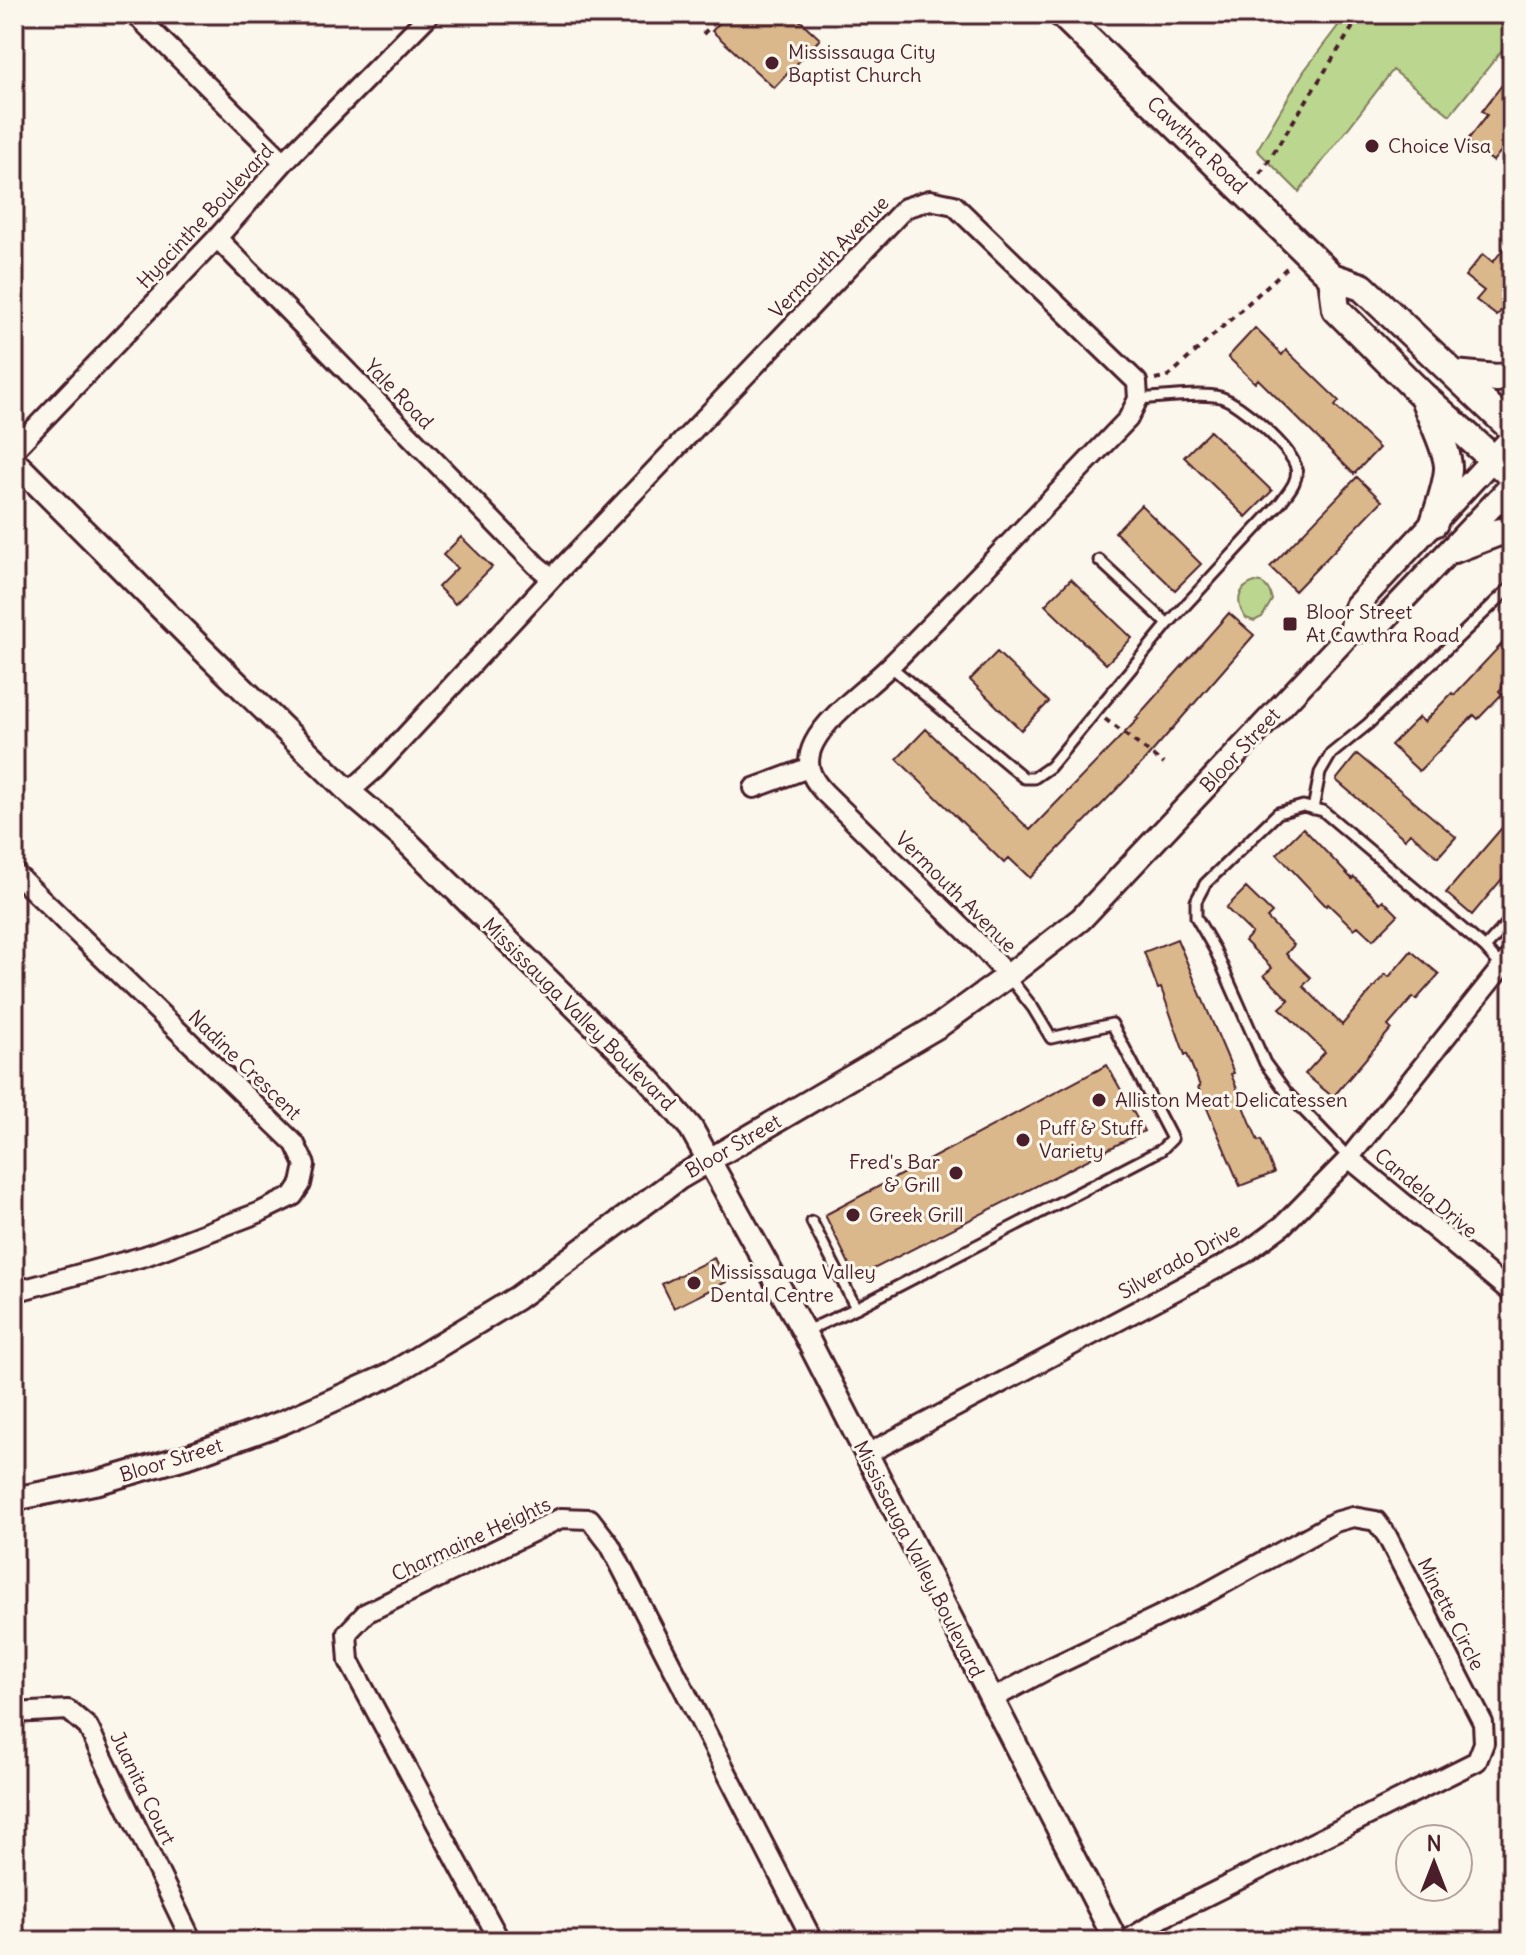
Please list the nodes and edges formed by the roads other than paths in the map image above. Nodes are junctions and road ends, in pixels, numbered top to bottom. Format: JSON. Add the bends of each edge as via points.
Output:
{"nodes":[{"id":1,"x":135,"y":14,"type":"edge"},
{"id":2,"x":430,"y":14,"type":"edge"},
{"id":3,"x":1062,"y":14,"type":"edge"},
{"id":4,"x":284,"y":162,"type":"junction"},
{"id":5,"x":217,"y":238,"type":"junction"},
{"id":6,"x":1332,"y":277,"type":"junction"},
{"id":7,"x":1454,"y":374,"type":"junction"},
{"id":8,"x":1512,"y":376,"type":"edge"},
{"id":9,"x":1137,"y":390,"type":"junction"},
{"id":10,"x":1422,"y":395,"type":"junction"},
{"id":11,"x":1512,"y":429,"type":"edge"},
{"id":12,"x":1512,"y":438,"type":"edge"},
{"id":13,"x":14,"y":450,"type":"edge"},
{"id":14,"x":14,"y":461,"type":"edge"},
{"id":15,"x":1503,"y":468,"type":"edge"},
{"id":16,"x":1512,"y":485,"type":"edge"},
{"id":17,"x":1434,"y":523,"type":"junction"},
{"id":18,"x":1512,"y":530,"type":"edge"},
{"id":19,"x":1454,"y":549,"type":"junction"},
{"id":20,"x":1099,"y":560,"type":"dead end"},
{"id":21,"x":552,"y":578,"type":"junction"},
{"id":22,"x":1512,"y":586,"type":"edge"},
{"id":23,"x":1168,"y":624,"type":"junction"},
{"id":24,"x":1351,"y":632,"type":"junction"},
{"id":25,"x":890,"y":666,"type":"junction"},
{"id":26,"x":808,"y":768,"type":"junction"},
{"id":27,"x":754,"y":788,"type":"dead end"},
{"id":28,"x":349,"y":792,"type":"junction"},
{"id":29,"x":1313,"y":809,"type":"junction"},
{"id":30,"x":14,"y":872,"type":"edge"},
{"id":31,"x":1512,"y":918,"type":"edge"},
{"id":32,"x":1485,"y":948,"type":"junction"},
{"id":33,"x":1506,"y":960,"type":"edge"},
{"id":34,"x":1008,"y":976,"type":"junction"},
{"id":35,"x":1349,"y":1158,"type":"junction"},
{"id":36,"x":710,"y":1161,"type":"junction"},
{"id":37,"x":812,"y":1222,"type":"dead end"},
{"id":38,"x":14,"y":1292,"type":"edge"},
{"id":39,"x":1512,"y":1293,"type":"edge"},
{"id":40,"x":856,"y":1308,"type":"junction"},
{"id":41,"x":804,"y":1332,"type":"junction"},
{"id":42,"x":865,"y":1455,"type":"junction"},
{"id":43,"x":14,"y":1499,"type":"edge"},
{"id":44,"x":992,"y":1699,"type":"junction"},
{"id":45,"x":14,"y":1713,"type":"edge"},
{"id":46,"x":192,"y":1941,"type":"edge"},
{"id":47,"x":500,"y":1941,"type":"edge"},
{"id":48,"x":813,"y":1941,"type":"edge"},
{"id":49,"x":1116,"y":1941,"type":"edge"},
{"id":50,"x":1126,"y":1941,"type":"edge"}],
"edges":[{"from":1,"to":4,"type":"street"},
{"from":2,"to":4,"type":"street","name":"Hyacinthe Boulevard"},
{"from":3,"to":6,"type":"main road","name":"Cawthra Road"},
{"from":4,"to":5,"type":"street","name":"Hyacinthe Boulevard"},
{"from":5,"to":13,"type":"street","name":"Hyacinthe Boulevard"},
{"from":5,"to":21,"type":"street","name":"Yale Road"},
{"from":6,"to":7,"type":"main road","name":"Cawthra Road","via":[[1362,287]]},
{"from":6,"to":10,"type":"main road","via":[[1336,309]]},
{"from":7,"to":8,"type":"main road"},
{"from":7,"to":11,"type":"main road","name":"Cawthra Road"},
{"from":9,"to":21,"type":"street","name":"Vermouth Avenue","via":[[954,205],[930,200],[905,208]]},
{"from":9,"to":23,"type":"lane","via":[[1218,396],[1240,406],[1292,457],[1297,470],[1281,502]]},
{"from":9,"to":25,"type":"street","via":[[1128,419]]},
{"from":10,"to":15,"type":"main road"},
{"from":10,"to":17,"type":"main road","via":[[1443,442],[1448,469]]},
{"from":12,"to":15,"type":"street","name":"Bloor Street"},
{"from":14,"to":28,"type":"street","name":"Mississauga Valley Boulevard"},
{"from":15,"to":17,"type":"street","name":"Bloor Street"},
{"from":16,"to":19,"type":"street","name":"Bloor Street"},
{"from":17,"to":24,"type":"street","name":"Bloor Street","via":[[1356,606]]},
{"from":18,"to":19,"type":"main road"},
{"from":19,"to":24,"type":"street","name":"Bloor Street","via":[[1377,627]]},
{"from":20,"to":23,"type":"lane"},
{"from":21,"to":28,"type":"street","name":"Vermouth Avenue"},
{"from":22,"to":29,"type":"lane","via":[[1331,754],[1320,773]]},
{"from":23,"to":25,"type":"lane","via":[[1050,767],[1034,778],[1024,778]]},
{"from":24,"to":34,"type":"street","name":"Bloor Street","via":[[1081,919]]},
{"from":25,"to":26,"type":"street","via":[[823,729],[812,745]]},
{"from":26,"to":27,"type":"street"},
{"from":26,"to":34,"type":"street","name":"Vermouth Avenue","via":[[824,792]]},
{"from":28,"to":36,"type":"street","name":"Mississauga Valley Boulevard","via":[[401,836],[647,1077],[691,1128]]},
{"from":29,"to":32,"type":"lane","via":[[1323,811]]},
{"from":29,"to":35,"type":"lane","via":[[1303,806],[1278,813],[1205,884],[1196,901],[1196,917],[1265,1063]]},
{"from":30,"to":38,"type":"street","name":"Nadine Crescent","via":[[295,1144],[305,1165],[293,1196],[258,1213],[145,1256]]},
{"from":31,"to":32,"type":"lane"},
{"from":32,"to":33,"type":"lane"},
{"from":33,"to":35,"type":"street","name":"Silverado Drive"},
{"from":34,"to":36,"type":"street","name":"Bloor Street","via":[[940,1025]]},
{"from":34,"to":40,"type":"lane","via":[[1051,1038],[1112,1024],[1172,1139],[1161,1150]]},
{"from":35,"to":39,"type":"street","name":"Candela Drive"},
{"from":35,"to":42,"type":"street","name":"Silverado Drive","via":[[1283,1225],[1244,1254]]},
{"from":36,"to":41,"type":"street","name":"Mississauga Valley Boulevard"},
{"from":36,"to":43,"type":"street","name":"Bloor Street","via":[[679,1178],[517,1298],[390,1375],[192,1455]]},
{"from":37,"to":40,"type":"lane"},
{"from":40,"to":41,"type":"lane"},
{"from":41,"to":42,"type":"street","name":"Mississauga Valley Boulevard"},
{"from":42,"to":44,"type":"street","name":"Mississauga Valley Boulevard"},
{"from":44,"to":49,"type":"street","name":"Mississauga Valley Boulevard"},
{"from":44,"to":50,"type":"street","name":"Minette Circle","via":[[1201,1596],[1335,1522],[1353,1517],[1376,1521],[1387,1536],[1483,1723],[1484,1743],[1477,1761],[1164,1917]]},
{"from":45,"to":46,"type":"street","name":"Juanita Court","via":[[68,1710],[88,1727]]},
{"from":47,"to":48,"type":"street","name":"Charmaine Heights","via":[[349,1661],[347,1633],[366,1613],[561,1518],[590,1519],[610,1545]]}]}
